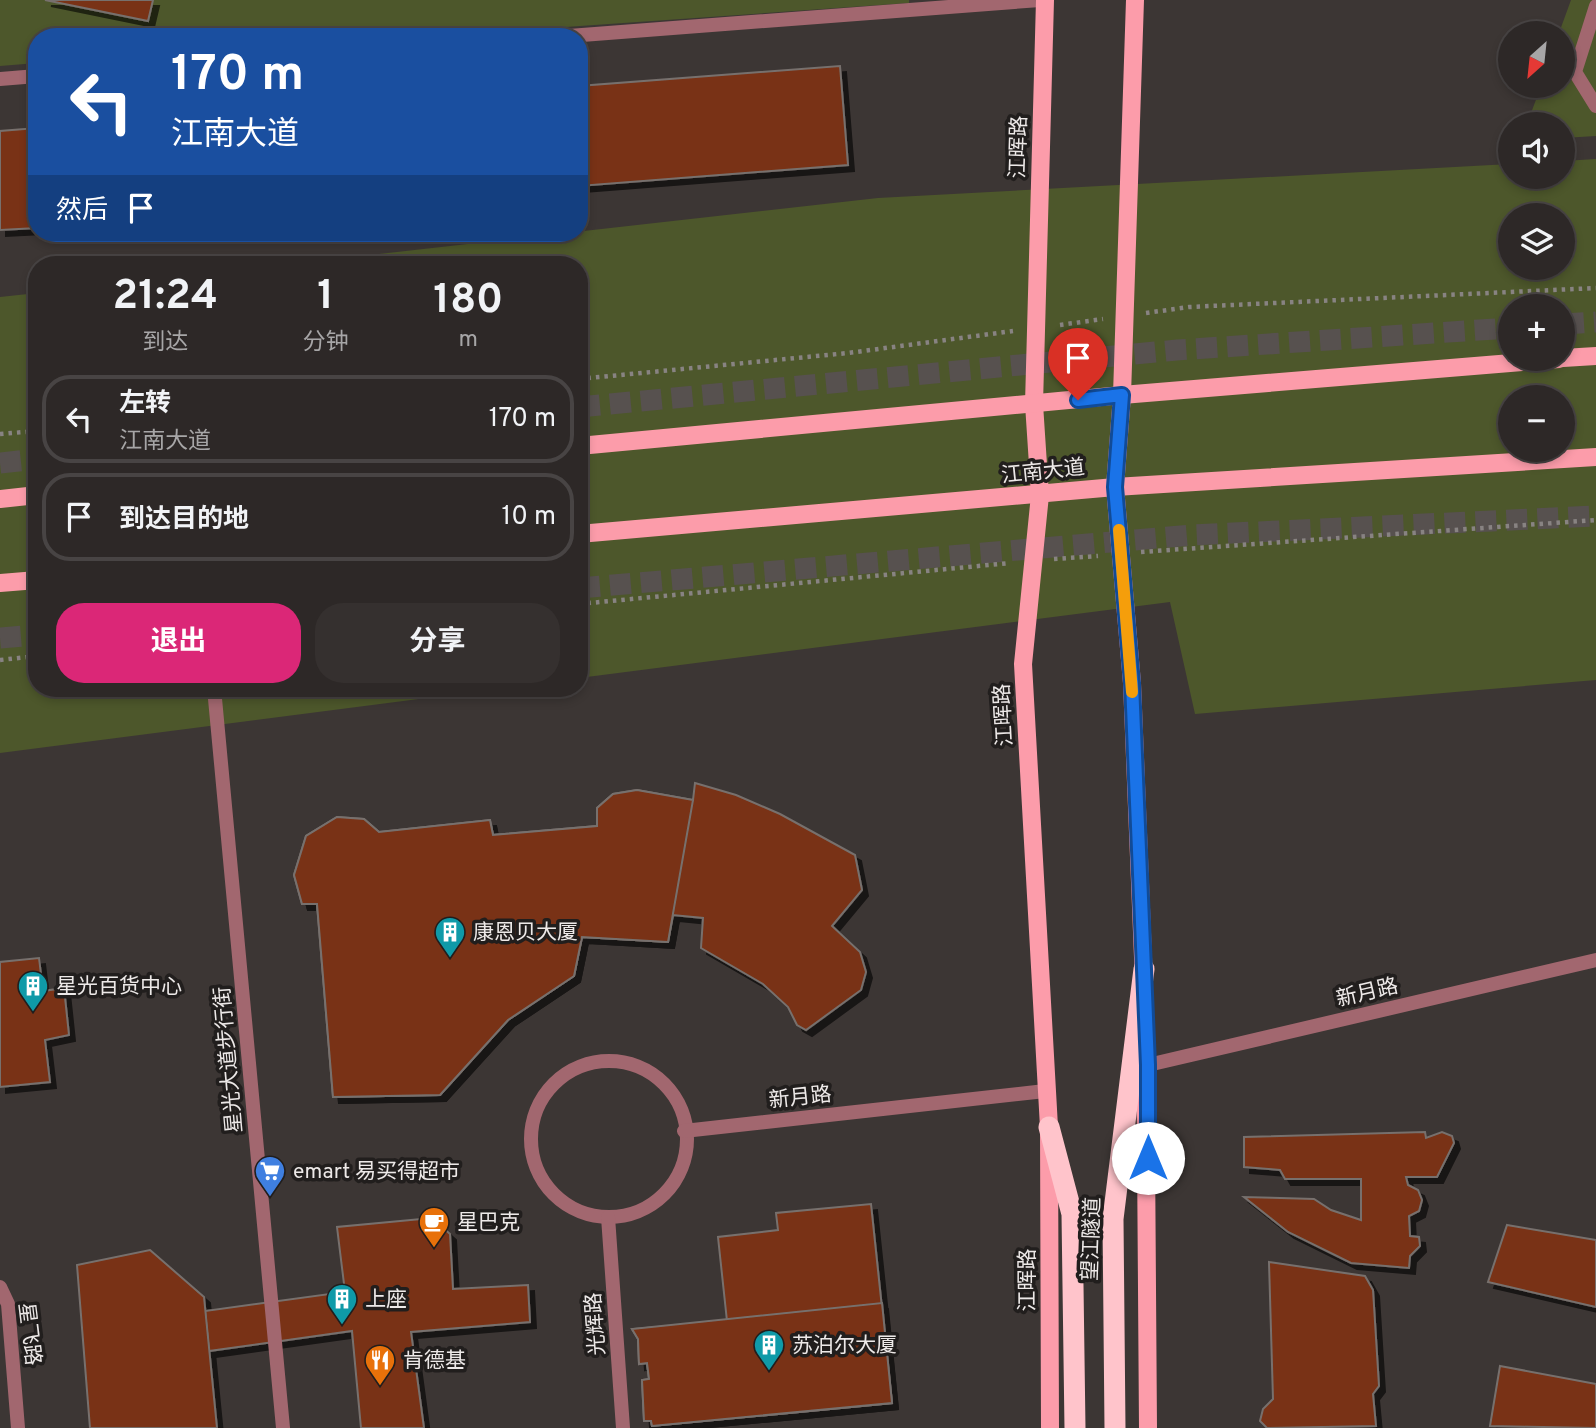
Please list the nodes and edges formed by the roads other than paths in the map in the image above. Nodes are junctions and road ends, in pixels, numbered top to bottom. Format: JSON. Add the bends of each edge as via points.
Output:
{"nodes":[{"id":1,"x":1043,"y":0,"type":"edge"},
{"id":2,"x":1135,"y":0,"type":"edge"},
{"id":3,"x":1596,"y":6,"type":"edge"},
{"id":4,"x":588,"y":35,"type":"edge"},
{"id":5,"x":28,"y":77,"type":"edge"},
{"id":6,"x":0,"y":79,"type":"edge"},
{"id":7,"x":1596,"y":106,"type":"edge"},
{"id":8,"x":1596,"y":356,"type":"edge"},
{"id":9,"x":1575,"y":358,"type":"edge"},
{"id":10,"x":1498,"y":364,"type":"edge"},
{"id":11,"x":1122,"y":395,"type":"junction"},
{"id":12,"x":1034,"y":404,"type":"junction"},
{"id":13,"x":588,"y":445,"type":"edge"},
{"id":14,"x":1596,"y":457,"type":"edge"},
{"id":15,"x":1115,"y":487,"type":"junction"},
{"id":16,"x":1040,"y":495,"type":"junction"},
{"id":17,"x":28,"y":496,"type":"edge"},
{"id":18,"x":0,"y":499,"type":"edge"},
{"id":19,"x":588,"y":533,"type":"edge"},
{"id":20,"x":28,"y":581,"type":"edge"},
{"id":21,"x":0,"y":583,"type":"edge"},
{"id":22,"x":215,"y":697,"type":"edge"},
{"id":23,"x":1596,"y":960,"type":"edge"},
{"id":24,"x":1144,"y":969,"type":"junction"},
{"id":25,"x":1148,"y":1065,"type":"junction"},
{"id":26,"x":1045,"y":1091,"type":"junction"},
{"id":27,"x":1049,"y":1127,"type":"junction"},
{"id":28,"x":684,"y":1131,"type":"junction"},
{"id":29,"x":608,"y":1217,"type":"junction"},
{"id":30,"x":0,"y":1287,"type":"edge"},
{"id":31,"x":18,"y":1428,"type":"edge"},
{"id":32,"x":283,"y":1428,"type":"edge"},
{"id":33,"x":623,"y":1428,"type":"edge"},
{"id":34,"x":1050,"y":1428,"type":"edge"},
{"id":35,"x":1075,"y":1428,"type":"edge"},
{"id":36,"x":1115,"y":1428,"type":"edge"},
{"id":37,"x":1148,"y":1428,"type":"edge"}],
"edges":[{"from":1,"to":4,"type":"street"},
{"from":1,"to":12,"type":"main road","name":"江晖路"},
{"from":2,"to":11,"type":"main road"},
{"from":3,"to":7,"type":"street","via":[[1575,72]]},
{"from":5,"to":6,"type":"street"},
{"from":8,"to":9,"type":"main road"},
{"from":10,"to":11,"type":"main road"},
{"from":11,"to":12,"type":"main road"},
{"from":11,"to":15,"type":"main road"},
{"from":12,"to":13,"type":"main road"},
{"from":12,"to":16,"type":"main road","name":"江晖路"},
{"from":14,"to":15,"type":"main road","name":"江南大道"},
{"from":15,"to":16,"type":"main road","name":"江南大道"},
{"from":15,"to":24,"type":"main road","via":[[1132,683]]},
{"from":16,"to":19,"type":"main road","name":"江南大道"},
{"from":16,"to":26,"type":"main road","name":"江晖路","via":[[1023,664]]},
{"from":17,"to":18,"type":"main road"},
{"from":20,"to":21,"type":"main road"},
{"from":22,"to":32,"type":"street","name":"星光大道步行街"},
{"from":23,"to":25,"type":"street","name":"新月路"},
{"from":24,"to":25,"type":"main road"},
{"from":24,"to":36,"type":"highway","name":"望江隧道","via":[[1113,1219]]},
{"from":25,"to":37,"type":"main road"},
{"from":26,"to":27,"type":"main road","name":"江晖路"},
{"from":26,"to":28,"type":"street","name":"新月路"},
{"from":27,"to":34,"type":"main road","name":"江晖路"},
{"from":27,"to":35,"type":"highway","name":"望江隧道","via":[[1072,1214]]},
{"from":28,"to":29,"type":"street","via":[[686,1157],[676,1181],[658,1201],[634,1213]]},
{"from":28,"to":29,"type":"street","via":[[682,1107],[668,1087],[627,1062],[603,1060],[557,1080],[540,1101],[532,1127],[532,1153],[542,1178],[559,1198],[582,1212]]},
{"from":29,"to":33,"type":"street","name":"光辉路"},
{"from":30,"to":31,"type":"street","name":"星飞路","via":[[8,1304]]}]}
